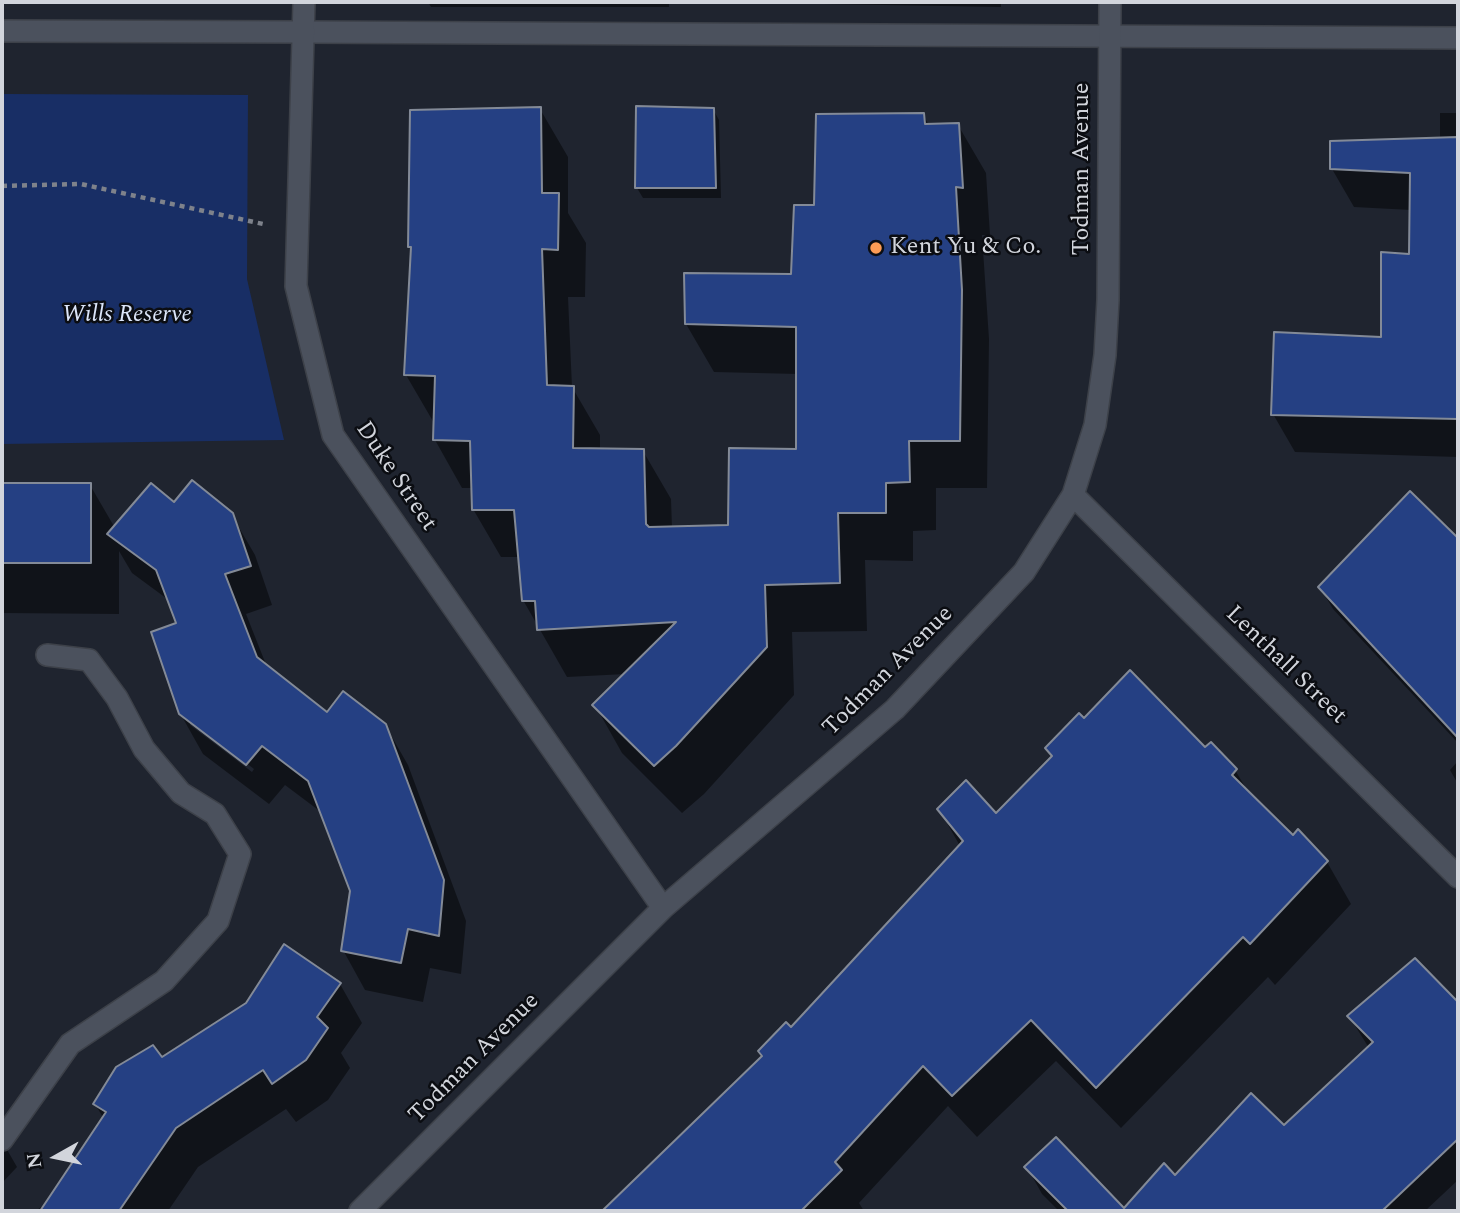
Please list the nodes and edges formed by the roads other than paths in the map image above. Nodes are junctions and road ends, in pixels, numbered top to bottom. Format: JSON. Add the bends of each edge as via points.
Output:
{"nodes":[{"id":1,"x":304,"y":2,"type":"edge"},
{"id":2,"x":1110,"y":2,"type":"edge"},
{"id":3,"x":2,"y":31,"type":"edge"},
{"id":4,"x":304,"y":33,"type":"junction"},
{"id":5,"x":1110,"y":37,"type":"junction"},
{"id":6,"x":1458,"y":38,"type":"edge"},
{"id":7,"x":1073,"y":495,"type":"junction"},
{"id":8,"x":47,"y":655,"type":"dead end"},
{"id":9,"x":1458,"y":877,"type":"edge"},
{"id":10,"x":663,"y":908,"type":"junction"},
{"id":11,"x":2,"y":1140,"type":"edge"},
{"id":12,"x":360,"y":1211,"type":"edge"}],
"edges":[{"from":1,"to":4,"type":"street","name":"Duke Street"},
{"from":2,"to":5,"type":"street","name":"Todman Avenue"},
{"from":3,"to":4,"type":"street"},
{"from":4,"to":5,"type":"street"},
{"from":4,"to":10,"type":"street","name":"Duke Street","via":[[296,286],[333,435]]},
{"from":5,"to":6,"type":"street"},
{"from":5,"to":7,"type":"street","name":"Todman Avenue","via":[[1105,355],[1095,425]]},
{"from":7,"to":9,"type":"street","name":"Lenthall Street"},
{"from":7,"to":10,"type":"street","name":"Todman Avenue","via":[[1024,572],[895,709]]},
{"from":8,"to":11,"type":"street","via":[[89,660],[117,698],[144,749],[181,793],[215,814],[240,854],[218,921],[164,981],[70,1044]]},
{"from":10,"to":12,"type":"street","name":"Todman Avenue"}]}
